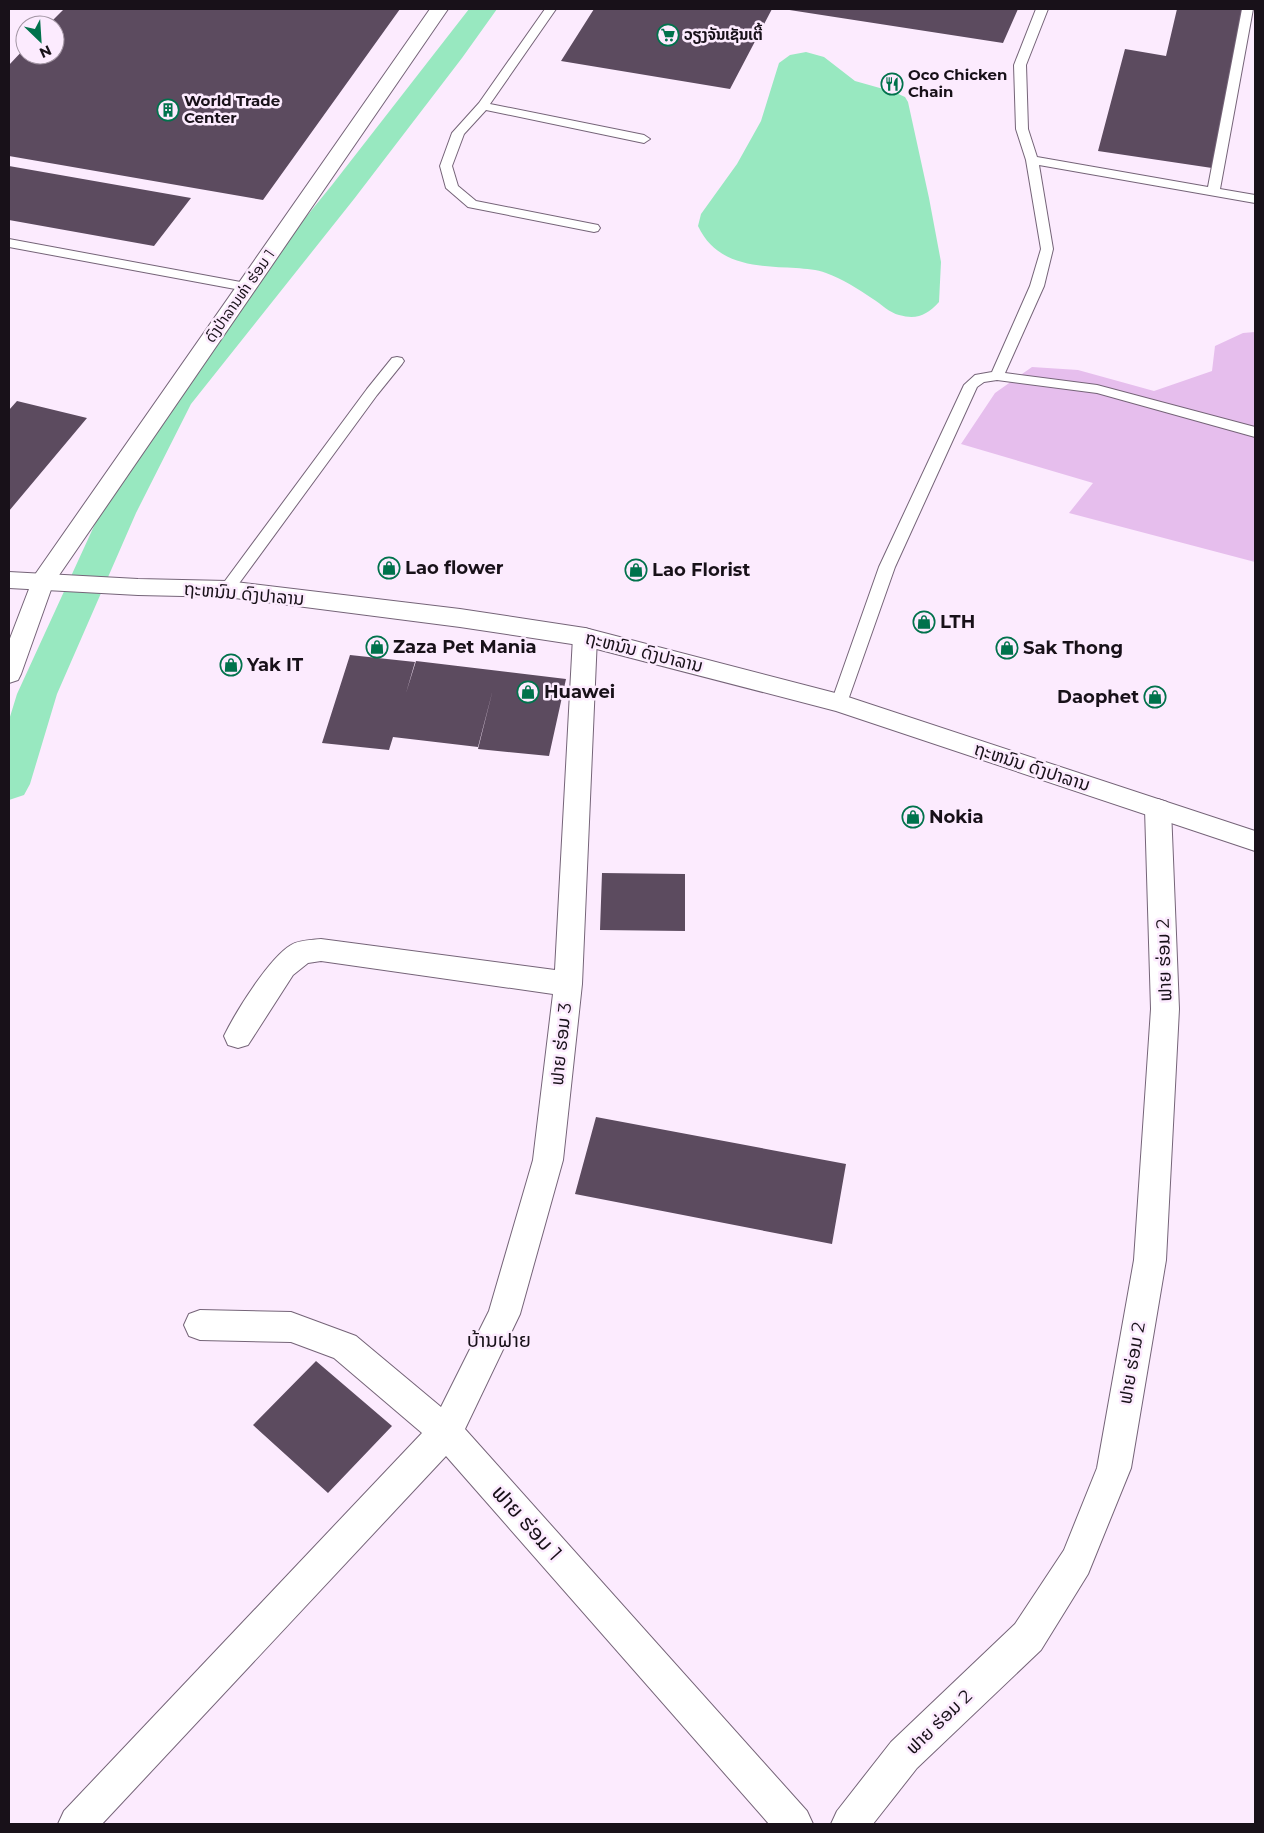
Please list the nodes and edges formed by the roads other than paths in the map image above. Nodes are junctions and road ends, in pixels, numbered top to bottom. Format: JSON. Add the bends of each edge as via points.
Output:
{"nodes":[{"id":1,"x":439,"y":9,"type":"edge"},
{"id":2,"x":550,"y":9,"type":"edge"},
{"id":3,"x":1042,"y":9,"type":"edge"},
{"id":4,"x":1248,"y":9,"type":"edge"},
{"id":5,"x":483,"y":106,"type":"junction"},
{"id":6,"x":644,"y":139,"type":"dead end"},
{"id":7,"x":1032,"y":160,"type":"junction"},
{"id":8,"x":1213,"y":193,"type":"junction"},
{"id":9,"x":1255,"y":200,"type":"edge"},
{"id":10,"x":594,"y":228,"type":"dead end"},
{"id":11,"x":9,"y":243,"type":"edge"},
{"id":12,"x":246,"y":287,"type":"junction"},
{"id":13,"x":397,"y":361,"type":"dead end"},
{"id":14,"x":997,"y":376,"type":"junction"},
{"id":15,"x":1255,"y":432,"type":"edge"},
{"id":16,"x":9,"y":580,"type":"edge"},
{"id":17,"x":42,"y":582,"type":"junction"},
{"id":18,"x":227,"y":589,"type":"junction"},
{"id":19,"x":585,"y":637,"type":"junction"},
{"id":20,"x":9,"y":674,"type":"edge"},
{"id":21,"x":839,"y":703,"type":"junction"},
{"id":22,"x":1158,"y":809,"type":"junction"},
{"id":23,"x":1255,"y":841,"type":"edge"},
{"id":24,"x":568,"y":984,"type":"junction"},
{"id":25,"x":238,"y":1036,"type":"dead end"},
{"id":26,"x":200,"y":1325,"type":"dead end"},
{"id":27,"x":446,"y":1432,"type":"junction"},
{"id":28,"x":77,"y":1824,"type":"edge"},
{"id":29,"x":794,"y":1824,"type":"edge"},
{"id":30,"x":850,"y":1824,"type":"edge"}],
"edges":[{"from":1,"to":12,"type":"street","name":"ດົງປ່າລານທ່າ ຮ່ອມ 1"},
{"from":2,"to":5,"type":"lane"},
{"from":3,"to":7,"type":"lane","via":[[1020,65],[1022,129]]},
{"from":4,"to":8,"type":"lane"},
{"from":5,"to":6,"type":"lane"},
{"from":5,"to":10,"type":"lane","via":[[458,133],[446,166],[452,188],[472,204]]},
{"from":7,"to":8,"type":"lane"},
{"from":7,"to":14,"type":"lane","via":[[1046,249],[1037,286]]},
{"from":8,"to":9,"type":"lane"},
{"from":11,"to":12,"type":"lane"},
{"from":12,"to":17,"type":"street","name":"ດົງປ່າລານທ່າ ຮ່ອມ 1"},
{"from":13,"to":18,"type":"lane"},
{"from":14,"to":15,"type":"lane","via":[[1097,389]]},
{"from":14,"to":21,"type":"lane","via":[[980,378],[971,385],[887,567]]},
{"from":16,"to":17,"type":"street","name":"ຖະຫນົນ ດົງປາລານ"},
{"from":17,"to":18,"type":"street","name":"ຖະຫນົນ ດົງປາລານ"},
{"from":17,"to":20,"type":"street","name":"ດົງປ່າລານທ່າ ຮ່ອມ 1"},
{"from":18,"to":19,"type":"street","name":"ຖະຫນົນ ດົງປາລານ"},
{"from":19,"to":21,"type":"street","name":"ຖະຫນົນ ດົງປາລານ"},
{"from":19,"to":24,"type":"street","name":"ຟາຍ ຮ່ອມ 3"},
{"from":21,"to":22,"type":"street","name":"ຖະຫນົນ ດົງປາລານ"},
{"from":22,"to":23,"type":"street","name":"ຖະຫນົນ ດົງປາລານ"},
{"from":22,"to":30,"type":"street","name":"ຟາຍ ຮ່ອມ 2","via":[[1165,1009],[1150,1260],[1114,1468],[1076,1562],[1028,1637],[904,1755]]},
{"from":24,"to":25,"type":"street","via":[[321,950],[301,953],[283,967]]},
{"from":24,"to":27,"type":"street","name":"ຟາຍ ຮ່ອມ 3","via":[[548,1160],[504,1314]]},
{"from":26,"to":27,"type":"street","name":"ຟາຍ ຮ່ອມ 1","via":[[291,1327],[345,1347]]},
{"from":27,"to":28,"type":"street","name":"ຟາຍ ຮ່ອມ 3"},
{"from":27,"to":29,"type":"street","name":"ຟາຍ ຮ່ອມ 1"}]}
